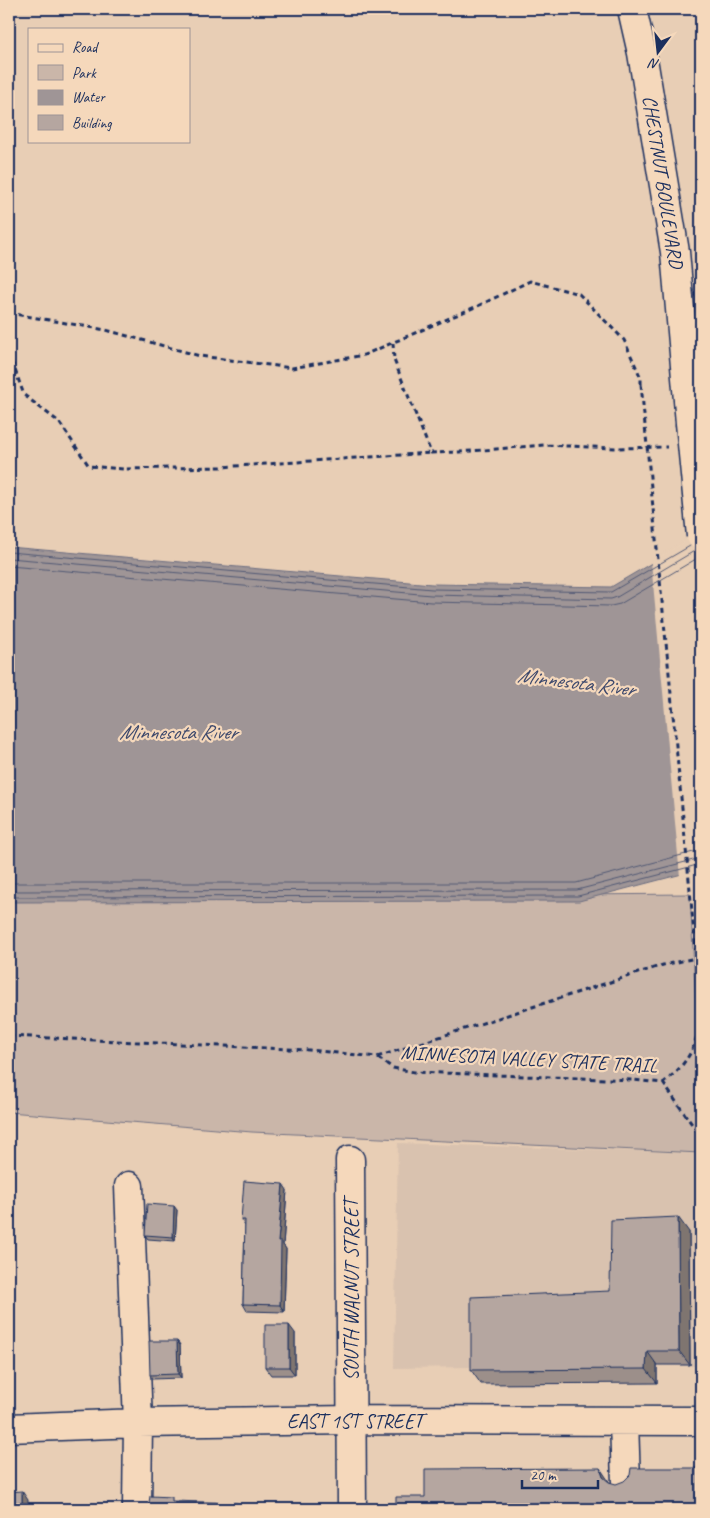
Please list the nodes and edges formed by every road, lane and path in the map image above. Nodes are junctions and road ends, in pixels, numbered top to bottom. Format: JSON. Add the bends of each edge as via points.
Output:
{"nodes":[{"id":1,"x":632,"y":9,"type":"edge"},
{"id":2,"x":9,"y":313,"type":"edge"},
{"id":3,"x":393,"y":343,"type":"junction"},
{"id":4,"x":9,"y":353,"type":"edge"},
{"id":5,"x":672,"y":447,"type":"dead end"},
{"id":6,"x":431,"y":453,"type":"junction"},
{"id":7,"x":701,"y":536,"type":"edge"},
{"id":8,"x":701,"y":957,"type":"edge"},
{"id":9,"x":700,"y":1015,"type":"edge"},
{"id":10,"x":9,"y":1036,"type":"edge"},
{"id":11,"x":377,"y":1057,"type":"junction"},
{"id":12,"x":663,"y":1083,"type":"junction"},
{"id":13,"x":701,"y":1137,"type":"edge"},
{"id":14,"x":350,"y":1160,"type":"dead end"},
{"id":15,"x":129,"y":1186,"type":"dead end"},
{"id":16,"x":352,"y":1420,"type":"junction"},
{"id":17,"x":624,"y":1421,"type":"junction"},
{"id":18,"x":701,"y":1421,"type":"edge"},
{"id":19,"x":138,"y":1423,"type":"junction"},
{"id":20,"x":9,"y":1428,"type":"edge"},
{"id":21,"x":626,"y":1483,"type":"edge"},
{"id":22,"x":137,"y":1509,"type":"edge"},
{"id":23,"x":352,"y":1509,"type":"edge"}],
"edges":[{"from":1,"to":7,"type":"street","name":"CHESTNUT BOULEVARD","bridge":true,"via":[[675,252]]},
{"from":2,"to":3,"type":"path","name":"MINNESOTA VALLEY STATE TRAIL","via":[[106,330],[200,356],[292,368],[364,355]]},
{"from":3,"to":6,"type":"path","via":[[394,360]]},
{"from":3,"to":9,"type":"path","name":"MINNESOTA VALLEY STATE TRAIL","bridge":true,"via":[[530,281],[578,294],[624,340],[641,378]]},
{"from":4,"to":6,"type":"path","via":[[24,394],[59,422],[88,466],[123,469],[221,467]]},
{"from":5,"to":6,"type":"path","via":[[544,445]]},
{"from":8,"to":11,"type":"path","via":[[663,965]]},
{"from":9,"to":12,"type":"path","name":"MINNESOTA VALLEY STATE TRAIL","via":[[694,1047],[675,1074]]},
{"from":10,"to":11,"type":"path","via":[[309,1050]]},
{"from":11,"to":12,"type":"path","name":"MINNESOTA VALLEY STATE TRAIL","via":[[394,1068],[414,1072]]},
{"from":12,"to":13,"type":"path"},
{"from":14,"to":16,"type":"street","name":"SOUTH WALNUT STREET"},
{"from":15,"to":19,"type":"street"},
{"from":16,"to":17,"type":"street","name":"EAST 1ST STREET"},
{"from":16,"to":19,"type":"street","name":"EAST 1ST STREET"},
{"from":16,"to":23,"type":"street","name":"SOUTH WALNUT STREET"},
{"from":17,"to":18,"type":"street","name":"EAST 1ST STREET"},
{"from":17,"to":21,"type":"street"},
{"from":19,"to":20,"type":"street","name":"EAST 1ST STREET"},
{"from":19,"to":22,"type":"street"}]}
